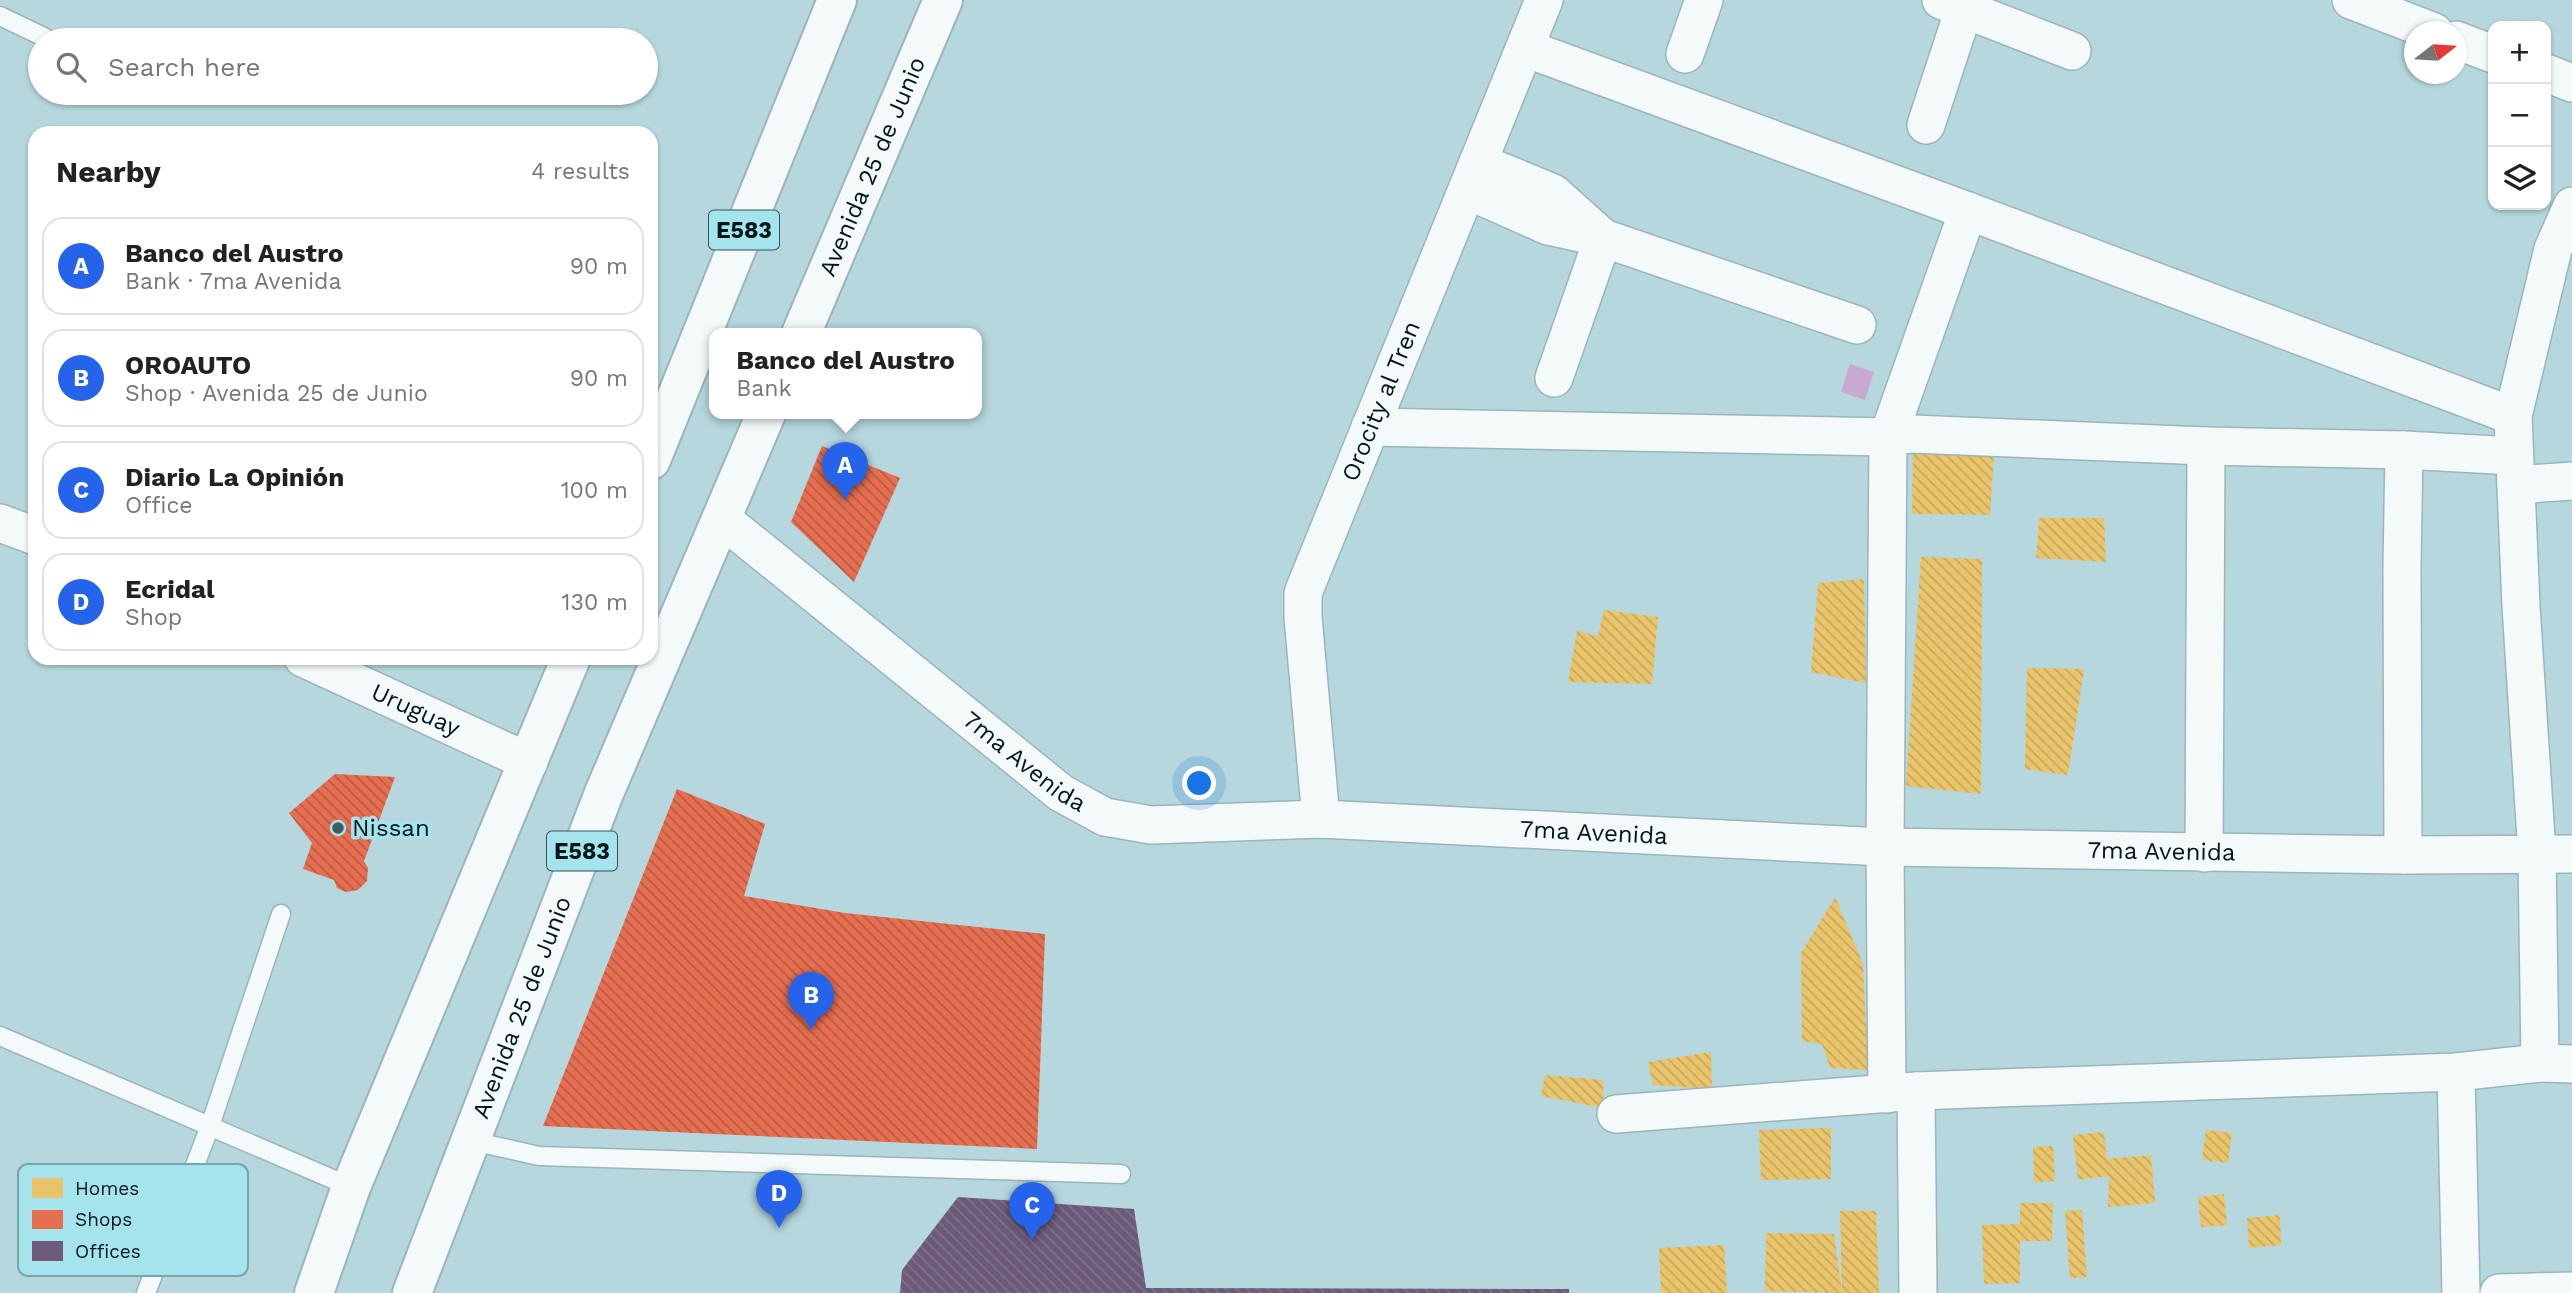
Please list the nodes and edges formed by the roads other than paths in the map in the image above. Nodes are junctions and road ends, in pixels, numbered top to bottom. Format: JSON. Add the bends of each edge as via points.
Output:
{"nodes":[{"id":1,"x":837,"y":0,"type":"edge"},
{"id":2,"x":943,"y":0,"type":"edge"},
{"id":3,"x":1544,"y":0,"type":"edge"},
{"id":4,"x":1704,"y":0,"type":"edge"},
{"id":5,"x":2351,"y":0,"type":"edge"},
{"id":6,"x":1952,"y":4,"type":"edge"},
{"id":7,"x":0,"y":16,"type":"edge"},
{"id":8,"x":2405,"y":21,"type":"edge"},
{"id":9,"x":28,"y":29,"type":"edge"},
{"id":10,"x":2467,"y":44,"type":"edge"},
{"id":11,"x":1525,"y":48,"type":"junction"},
{"id":12,"x":2072,"y":51,"type":"dead end"},
{"id":13,"x":2488,"y":52,"type":"edge"},
{"id":14,"x":1685,"y":54,"type":"dead end"},
{"id":15,"x":2551,"y":76,"type":"edge"},
{"id":16,"x":2572,"y":83,"type":"edge"},
{"id":17,"x":1926,"y":125,"type":"dead end"},
{"id":18,"x":1473,"y":176,"type":"junction"},
{"id":19,"x":2572,"y":206,"type":"edge"},
{"id":20,"x":1968,"y":211,"type":"junction"},
{"id":21,"x":1603,"y":238,"type":"junction"},
{"id":22,"x":1857,"y":326,"type":"dead end"},
{"id":23,"x":803,"y":328,"type":"edge"},
{"id":24,"x":1554,"y":378,"type":"dead end"},
{"id":25,"x":2513,"y":416,"type":"junction"},
{"id":26,"x":764,"y":419,"type":"edge"},
{"id":27,"x":1370,"y":426,"type":"junction"},
{"id":28,"x":1888,"y":437,"type":"junction"},
{"id":29,"x":658,"y":443,"type":"edge"},
{"id":30,"x":2206,"y":446,"type":"junction"},
{"id":31,"x":2404,"y":450,"type":"junction"},
{"id":32,"x":2515,"y":471,"type":"junction"},
{"id":33,"x":2572,"y":481,"type":"edge"},
{"id":34,"x":722,"y":519,"type":"junction"},
{"id":35,"x":0,"y":523,"type":"edge"},
{"id":36,"x":28,"y":533,"type":"edge"},
{"id":37,"x":318,"y":665,"type":"edge"},
{"id":38,"x":568,"y":665,"type":"edge"},
{"id":39,"x":529,"y":762,"type":"junction"},
{"id":40,"x":1321,"y":819,"type":"junction"},
{"id":41,"x":1885,"y":847,"type":"junction"},
{"id":42,"x":2204,"y":853,"type":"junction"},
{"id":43,"x":2555,"y":854,"type":"edge"},
{"id":44,"x":2403,"y":855,"type":"junction"},
{"id":45,"x":281,"y":914,"type":"dead end"},
{"id":46,"x":0,"y":1035,"type":"edge"},
{"id":47,"x":2556,"y":1064,"type":"edge"},
{"id":48,"x":2456,"y":1072,"type":"junction"},
{"id":49,"x":1902,"y":1092,"type":"junction"},
{"id":50,"x":1616,"y":1114,"type":"dead end"},
{"id":51,"x":210,"y":1126,"type":"junction"},
{"id":52,"x":472,"y":1141,"type":"junction"},
{"id":53,"x":195,"y":1164,"type":"edge"},
{"id":54,"x":1121,"y":1174,"type":"dead end"},
{"id":55,"x":351,"y":1187,"type":"junction"},
{"id":56,"x":153,"y":1276,"type":"edge"},
{"id":57,"x":2572,"y":1291,"type":"edge"},
{"id":58,"x":146,"y":1293,"type":"edge"},
{"id":59,"x":314,"y":1293,"type":"edge"},
{"id":60,"x":412,"y":1293,"type":"edge"},
{"id":61,"x":1918,"y":1293,"type":"edge"},
{"id":62,"x":2462,"y":1293,"type":"edge"},
{"id":63,"x":2499,"y":1293,"type":"edge"}],
"edges":[{"from":1,"to":29,"type":"main road","number":"E583"},
{"from":2,"to":23,"type":"main road","name":"Avenida 25 de Junio"},
{"from":3,"to":11,"type":"street","name":"Orocity al Tren"},
{"from":4,"to":14,"type":"street"},
{"from":5,"to":8,"type":"street"},
{"from":6,"to":12,"type":"street"},
{"from":6,"to":17,"type":"street"},
{"from":7,"to":9,"type":"lane"},
{"from":10,"to":13,"type":"street"},
{"from":11,"to":18,"type":"street","name":"Orocity al Tren"},
{"from":11,"to":20,"type":"street"},
{"from":15,"to":16,"type":"street"},
{"from":18,"to":21,"type":"street","via":[[1553,194]]},
{"from":18,"to":27,"type":"street","name":"Orocity al Tren"},
{"from":19,"to":25,"type":"street","via":[[2553,249]]},
{"from":20,"to":25,"type":"street"},
{"from":20,"to":28,"type":"street"},
{"from":21,"to":22,"type":"street"},
{"from":21,"to":24,"type":"street"},
{"from":25,"to":32,"type":"street"},
{"from":26,"to":34,"type":"main road","name":"Avenida 25 de Junio","number":"E583"},
{"from":27,"to":28,"type":"street"},
{"from":27,"to":40,"type":"street","name":"Orocity al Tren","via":[[1303,593]]},
{"from":28,"to":30,"type":"street","via":[[1913,434]]},
{"from":28,"to":41,"type":"street"},
{"from":30,"to":31,"type":"street"},
{"from":30,"to":42,"type":"street"},
{"from":31,"to":32,"type":"street"},
{"from":31,"to":44,"type":"street"},
{"from":32,"to":33,"type":"street"},
{"from":32,"to":43,"type":"street","via":[[2521,606]]},
{"from":34,"to":40,"type":"street","name":"7ma Avenida","via":[[1061,793],[1105,817],[1152,825]]},
{"from":34,"to":52,"type":"main road","name":"Avenida 25 de Junio","number":"E583","via":[[604,793]]},
{"from":35,"to":36,"type":"street"},
{"from":37,"to":39,"type":"street","name":"Uruguay"},
{"from":38,"to":39,"type":"main road"},
{"from":39,"to":55,"type":"main road"},
{"from":40,"to":41,"type":"street","name":"7ma Avenida"},
{"from":41,"to":42,"type":"street","name":"7ma Avenida"},
{"from":41,"to":49,"type":"street"},
{"from":42,"to":44,"type":"street","name":"7ma Avenida"},
{"from":43,"to":44,"type":"street","name":"7ma Avenida"},
{"from":43,"to":47,"type":"street"},
{"from":45,"to":51,"type":"lane"},
{"from":46,"to":51,"type":"lane"},
{"from":47,"to":48,"type":"street"},
{"from":48,"to":49,"type":"street"},
{"from":48,"to":62,"type":"street"},
{"from":49,"to":50,"type":"street"},
{"from":49,"to":61,"type":"street"},
{"from":51,"to":53,"type":"lane"},
{"from":51,"to":55,"type":"lane"},
{"from":52,"to":54,"type":"lane","via":[[539,1156]]},
{"from":52,"to":60,"type":"main road","name":"Avenida 25 de Junio","number":"E583"},
{"from":55,"to":59,"type":"main road"},
{"from":56,"to":58,"type":"lane"},
{"from":57,"to":63,"type":"street"}]}
